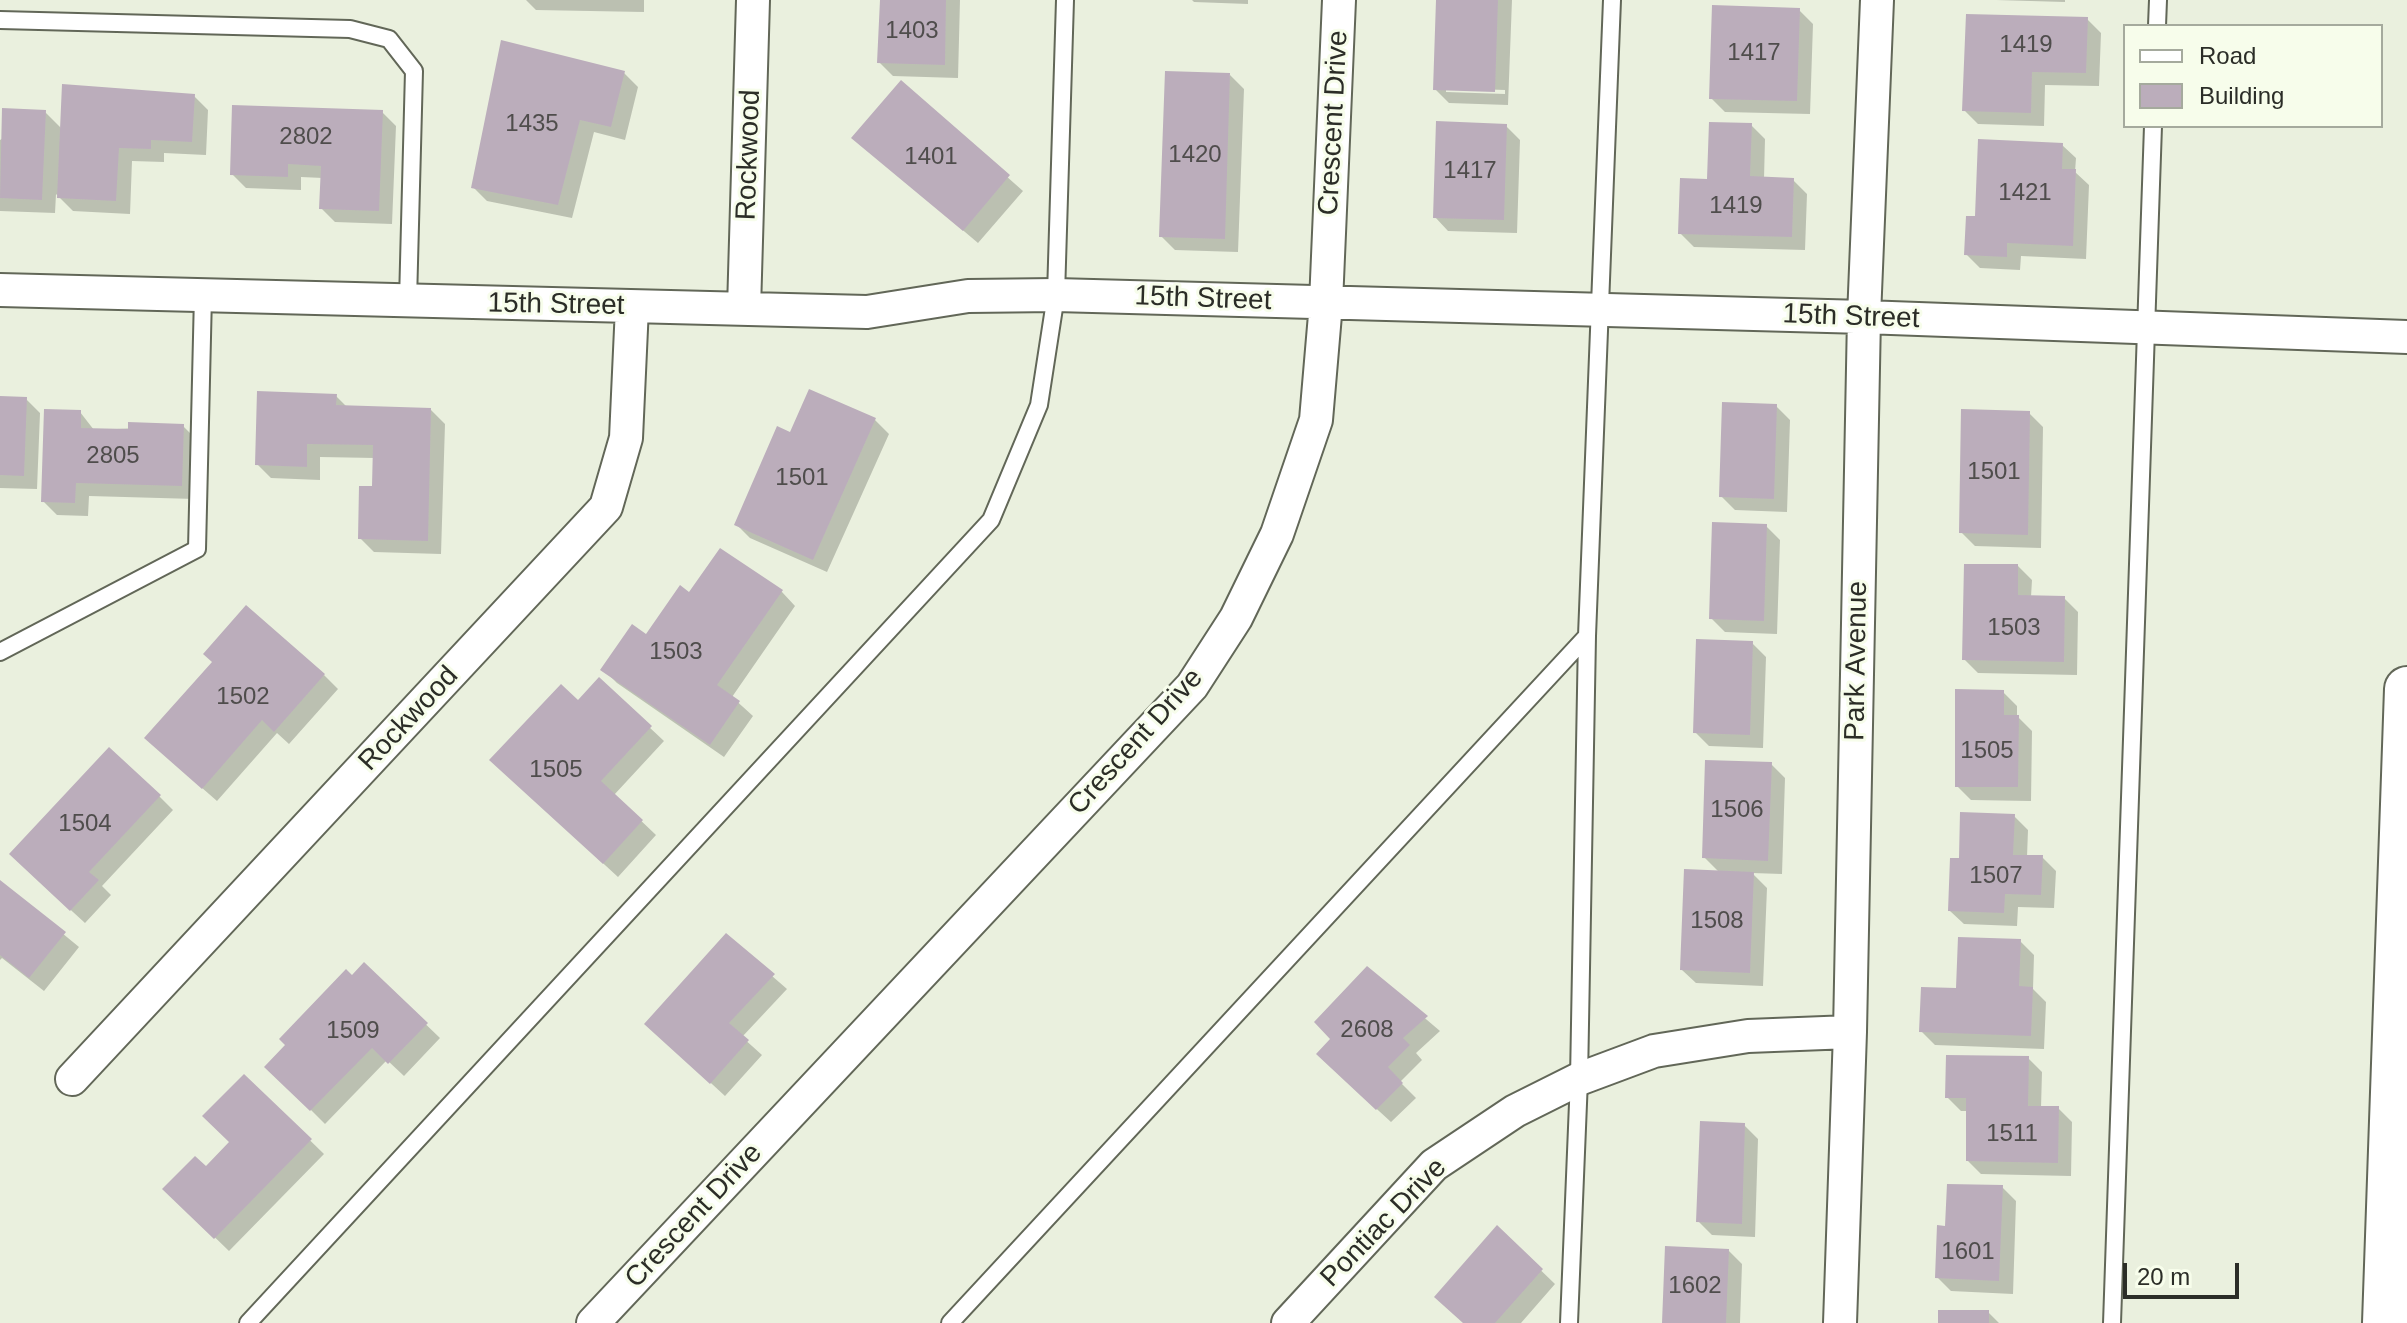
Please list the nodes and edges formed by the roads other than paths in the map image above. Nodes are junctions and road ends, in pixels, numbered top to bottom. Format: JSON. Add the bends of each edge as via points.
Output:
{"nodes":[{"id":1,"x":753,"y":0,"type":"edge"},
{"id":2,"x":1065,"y":0,"type":"edge"},
{"id":3,"x":1339,"y":0,"type":"edge"},
{"id":4,"x":1612,"y":0,"type":"edge"},
{"id":5,"x":1877,"y":0,"type":"edge"},
{"id":6,"x":2158,"y":0,"type":"edge"},
{"id":7,"x":0,"y":20,"type":"edge"},
{"id":8,"x":2157,"y":24,"type":"edge"},
{"id":9,"x":2153,"y":128,"type":"edge"},
{"id":10,"x":0,"y":290,"type":"edge"},
{"id":11,"x":203,"y":295,"type":"junction"},
{"id":12,"x":1056,"y":295,"type":"junction"},
{"id":13,"x":408,"y":301,"type":"junction"},
{"id":14,"x":1326,"y":303,"type":"junction"},
{"id":15,"x":632,"y":307,"type":"junction"},
{"id":16,"x":744,"y":309,"type":"junction"},
{"id":17,"x":1602,"y":310,"type":"junction"},
{"id":18,"x":1864,"y":317,"type":"junction"},
{"id":19,"x":2145,"y":327,"type":"junction"},
{"id":20,"x":2407,"y":337,"type":"edge"},
{"id":21,"x":1587,"y":636,"type":"junction"},
{"id":22,"x":0,"y":652,"type":"edge"},
{"id":23,"x":2407,"y":689,"type":"edge"},
{"id":24,"x":1850,"y":1032,"type":"junction"},
{"id":25,"x":72,"y":1079,"type":"dead end"},
{"id":26,"x":1579,"y":1079,"type":"junction"},
{"id":27,"x":248,"y":1323,"type":"edge"},
{"id":28,"x":593,"y":1323,"type":"edge"},
{"id":29,"x":950,"y":1323,"type":"edge"},
{"id":30,"x":1288,"y":1323,"type":"edge"},
{"id":31,"x":1569,"y":1323,"type":"edge"},
{"id":32,"x":1840,"y":1323,"type":"edge"},
{"id":33,"x":2112,"y":1323,"type":"edge"},
{"id":34,"x":2385,"y":1323,"type":"edge"}],
"edges":[{"from":1,"to":16,"type":"street","name":"Rockwood"},
{"from":2,"to":12,"type":"lane"},
{"from":3,"to":14,"type":"street","name":"Crescent Drive"},
{"from":4,"to":17,"type":"lane"},
{"from":5,"to":18,"type":"street","name":"Park Avenue"},
{"from":6,"to":8,"type":"lane"},
{"from":7,"to":13,"type":"lane","via":[[350,29],[389,39],[414,71]]},
{"from":9,"to":19,"type":"lane"},
{"from":10,"to":11,"type":"street","name":"15th Street"},
{"from":11,"to":13,"type":"street","name":"15th Street"},
{"from":11,"to":22,"type":"lane","via":[[197,549]]},
{"from":12,"to":14,"type":"street","name":"15th Street"},
{"from":12,"to":16,"type":"street","name":"15th Street","via":[[968,296],[867,312]]},
{"from":12,"to":27,"type":"lane","via":[[1039,405],[991,520]]},
{"from":13,"to":15,"type":"street","name":"15th Street"},
{"from":14,"to":17,"type":"street","name":"15th Street"},
{"from":14,"to":28,"type":"street","name":"Crescent Drive","via":[[1316,420],[1277,534],[1236,618],[1192,686]]},
{"from":15,"to":16,"type":"street","name":"15th Street"},
{"from":15,"to":25,"type":"street","name":"Rockwood","via":[[626,438],[606,507]]},
{"from":17,"to":18,"type":"street","name":"15th Street"},
{"from":17,"to":21,"type":"lane"},
{"from":18,"to":19,"type":"street","name":"15th Street"},
{"from":18,"to":24,"type":"street","name":"Park Avenue"},
{"from":19,"to":20,"type":"street","name":"15th Street"},
{"from":19,"to":33,"type":"lane"},
{"from":21,"to":26,"type":"lane"},
{"from":21,"to":29,"type":"lane"},
{"from":23,"to":34,"type":"street"},
{"from":24,"to":26,"type":"street","name":"Pontiac Drive","via":[[1748,1036],[1654,1051]]},
{"from":24,"to":32,"type":"street","name":"Park Avenue"},
{"from":26,"to":30,"type":"street","name":"Pontiac Drive","via":[[1515,1111],[1434,1165]]},
{"from":26,"to":31,"type":"lane"}]}
